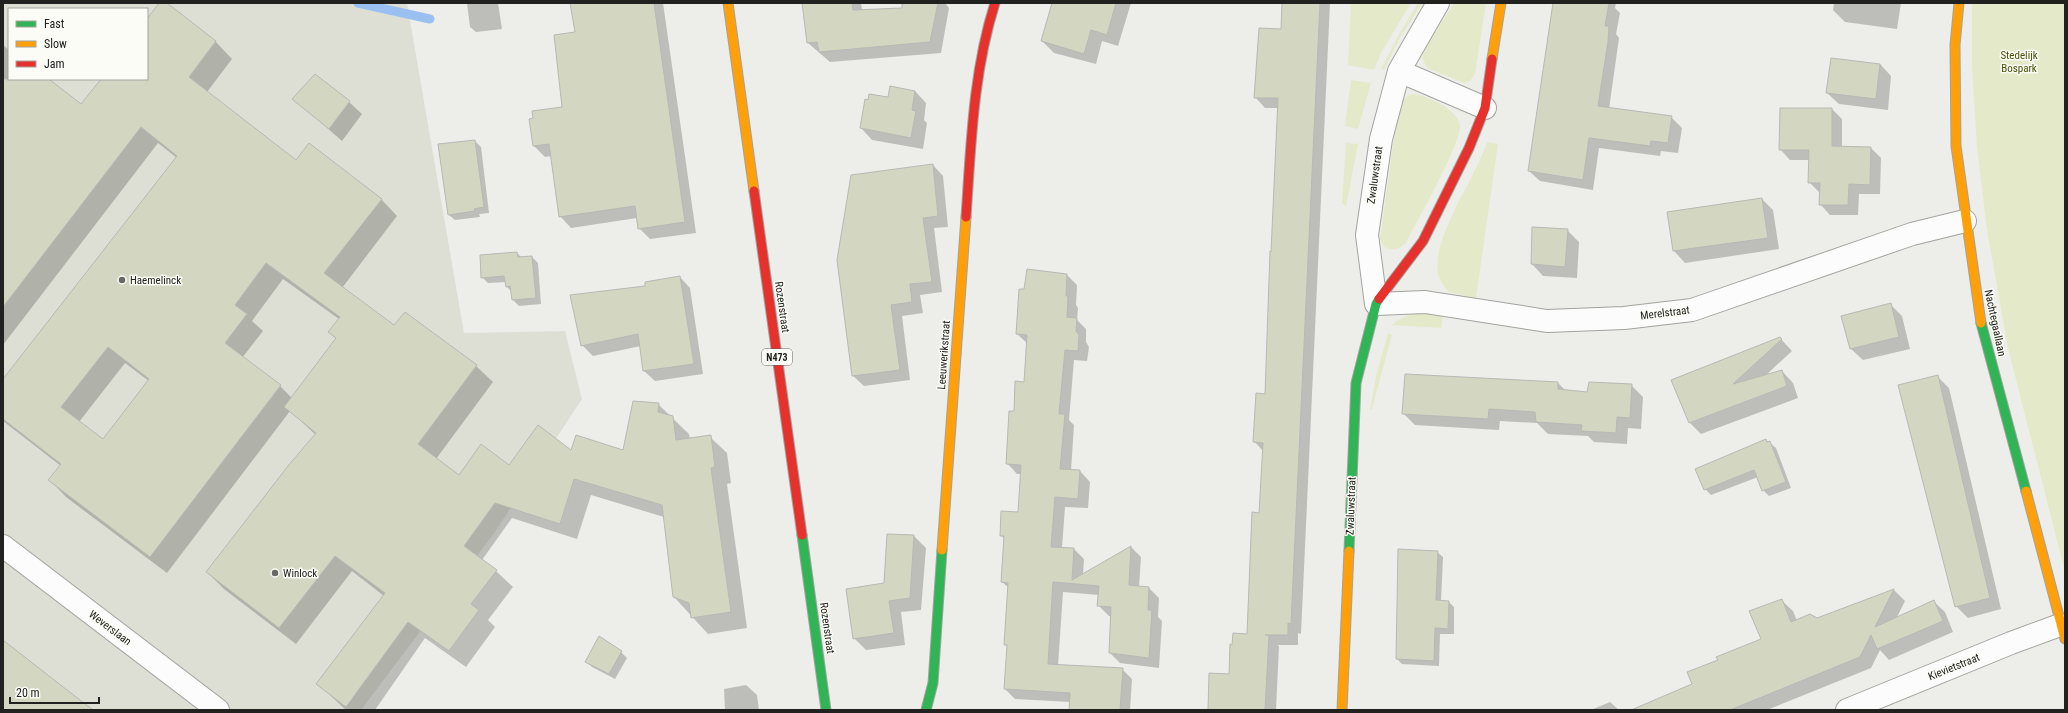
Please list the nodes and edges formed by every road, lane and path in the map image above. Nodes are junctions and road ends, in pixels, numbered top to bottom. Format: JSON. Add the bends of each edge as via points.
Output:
{"nodes":[{"id":1,"x":728,"y":3,"type":"edge"},
{"id":2,"x":995,"y":3,"type":"edge"},
{"id":3,"x":1438,"y":3,"type":"edge"},
{"id":4,"x":1501,"y":3,"type":"edge"},
{"id":5,"x":1959,"y":3,"type":"edge"},
{"id":6,"x":1399,"y":71,"type":"junction"},
{"id":7,"x":1485,"y":108,"type":"junction"},
{"id":8,"x":1965,"y":221,"type":"junction"},
{"id":9,"x":1376,"y":304,"type":"junction"},
{"id":10,"x":3,"y":546,"type":"edge"},
{"id":11,"x":2063,"y":632,"type":"edge"},
{"id":12,"x":218,"y":710,"type":"edge"},
{"id":13,"x":826,"y":710,"type":"edge"},
{"id":14,"x":926,"y":710,"type":"edge"},
{"id":15,"x":1342,"y":710,"type":"edge"},
{"id":16,"x":1847,"y":710,"type":"edge"}],
"edges":[{"from":1,"to":13,"type":"street","name":"Rozenstraat","number":"N473"},
{"from":2,"to":14,"type":"street","name":"Leeuwerikstraat","via":[[974,103],[933,682]]},
{"from":3,"to":6,"type":"street","name":"Zwaluwstraat"},
{"from":4,"to":7,"type":"street","name":"Zwaluwstraat"},
{"from":5,"to":8,"type":"street","name":"Nachtegaallaan","via":[[1955,45],[1956,146]]},
{"from":6,"to":7,"type":"street"},
{"from":6,"to":9,"type":"street","name":"Zwaluwstraat","via":[[1381,139],[1367,234]]},
{"from":7,"to":9,"type":"street","name":"Zwaluwstraat","via":[[1469,148],[1422,241]]},
{"from":8,"to":9,"type":"street","name":"Merelstraat","via":[[1912,234],[1692,310],[1624,318],[1547,321],[1425,302]]},
{"from":8,"to":11,"type":"street","name":"Nachtegaallaan","via":[[1979,315]]},
{"from":9,"to":15,"type":"street","name":"Zwaluwstraat","via":[[1356,383]]},
{"from":10,"to":12,"type":"street","name":"Weverslaan"},
{"from":11,"to":16,"type":"street","name":"Kievietstraat","via":[[2011,643]]}]}
